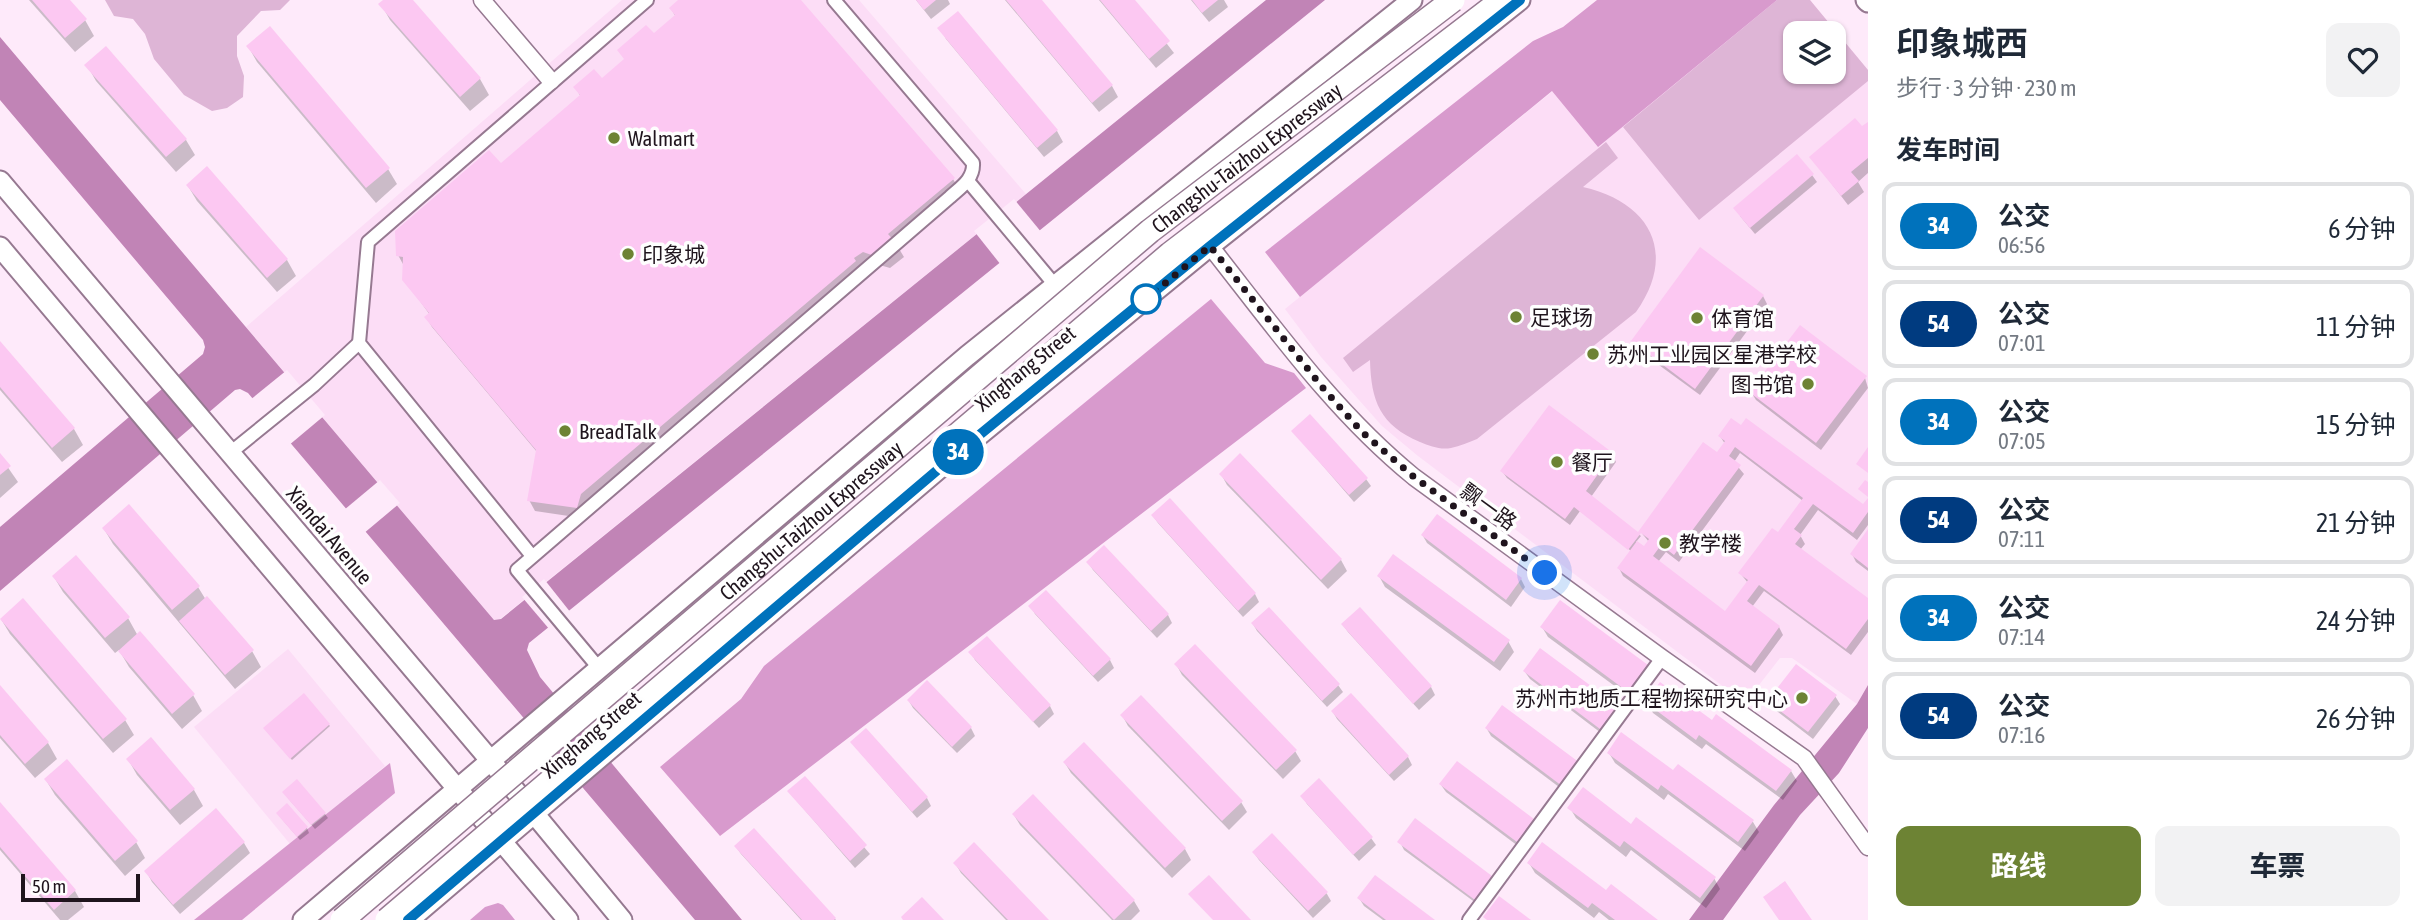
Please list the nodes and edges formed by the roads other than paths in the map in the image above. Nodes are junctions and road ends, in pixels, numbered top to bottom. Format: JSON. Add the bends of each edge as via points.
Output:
{"nodes":[{"id":1,"x":482,"y":0,"type":"edge"},
{"id":2,"x":647,"y":0,"type":"edge"},
{"id":3,"x":834,"y":0,"type":"edge"},
{"id":4,"x":1412,"y":0,"type":"edge"},
{"id":5,"x":1454,"y":0,"type":"edge"},
{"id":6,"x":1502,"y":0,"type":"edge"},
{"id":7,"x":1520,"y":0,"type":"edge"},
{"id":8,"x":551,"y":81,"type":"junction"},
{"id":9,"x":0,"y":181,"type":"edge"},
{"id":10,"x":968,"y":181,"type":"junction"},
{"id":11,"x":1210,"y":246,"type":"junction"},
{"id":12,"x":0,"y":247,"type":"edge"},
{"id":13,"x":1055,"y":284,"type":"junction"},
{"id":14,"x":359,"y":343,"type":"junction"},
{"id":15,"x":230,"y":453,"type":"junction"},
{"id":16,"x":532,"y":556,"type":"junction"},
{"id":17,"x":1662,"y":658,"type":"junction"},
{"id":18,"x":598,"y":667,"type":"junction"},
{"id":19,"x":490,"y":760,"type":"junction"},
{"id":20,"x":457,"y":788,"type":"junction"},
{"id":21,"x":533,"y":813,"type":"junction"},
{"id":22,"x":501,"y":841,"type":"junction"},
{"id":23,"x":1868,"y":847,"type":"edge"},
{"id":24,"x":303,"y":920,"type":"edge"},
{"id":25,"x":342,"y":920,"type":"edge"},
{"id":26,"x":387,"y":920,"type":"edge"},
{"id":27,"x":408,"y":920,"type":"edge"},
{"id":28,"x":568,"y":920,"type":"edge"},
{"id":29,"x":622,"y":920,"type":"edge"},
{"id":30,"x":1469,"y":920,"type":"edge"}],
"edges":[{"from":1,"to":8,"type":"street"},
{"from":2,"to":8,"type":"street"},
{"from":3,"to":10,"type":"street","via":[[973,163]]},
{"from":4,"to":13,"type":"main road"},
{"from":5,"to":25,"type":"highway","name":"Changshu-Taizhou Expressway","bridge":true,"via":[[1150,231]]},
{"from":6,"to":26,"type":"highway","name":"Changshu-Taizhou Expressway","bridge":true,"via":[[1170,254]]},
{"from":7,"to":11,"type":"main road","name":"Xinghang Street"},
{"from":8,"to":14,"type":"street","via":[[368,242]]},
{"from":9,"to":15,"type":"main road","name":"Xiandai Avenue"},
{"from":10,"to":13,"type":"street"},
{"from":10,"to":16,"type":"street"},
{"from":11,"to":17,"type":"street","name":"飘一路","via":[[1336,403],[1387,455]]},
{"from":11,"to":21,"type":"main road","name":"Xinghang Street"},
{"from":12,"to":20,"type":"main road"},
{"from":13,"to":18,"type":"main road"},
{"from":14,"to":15,"type":"street"},
{"from":14,"to":16,"type":"street"},
{"from":15,"to":19,"type":"main road","name":"Xiandai Avenue"},
{"from":16,"to":18,"type":"street","via":[[517,570]]},
{"from":17,"to":23,"type":"street","name":"飘一路","via":[[1804,758]]},
{"from":17,"to":30,"type":"street"},
{"from":18,"to":19,"type":"main road"},
{"from":19,"to":20,"type":"main road"},
{"from":19,"to":21,"type":"main road","name":"Xiandai Avenue"},
{"from":20,"to":22,"type":"main road"},
{"from":20,"to":24,"type":"main road"},
{"from":21,"to":22,"type":"main road","name":"Xinghang Street"},
{"from":21,"to":29,"type":"main road","name":"Xiandai Avenue"},
{"from":22,"to":27,"type":"main road","name":"Xinghang Street"},
{"from":22,"to":28,"type":"main road"}]}
